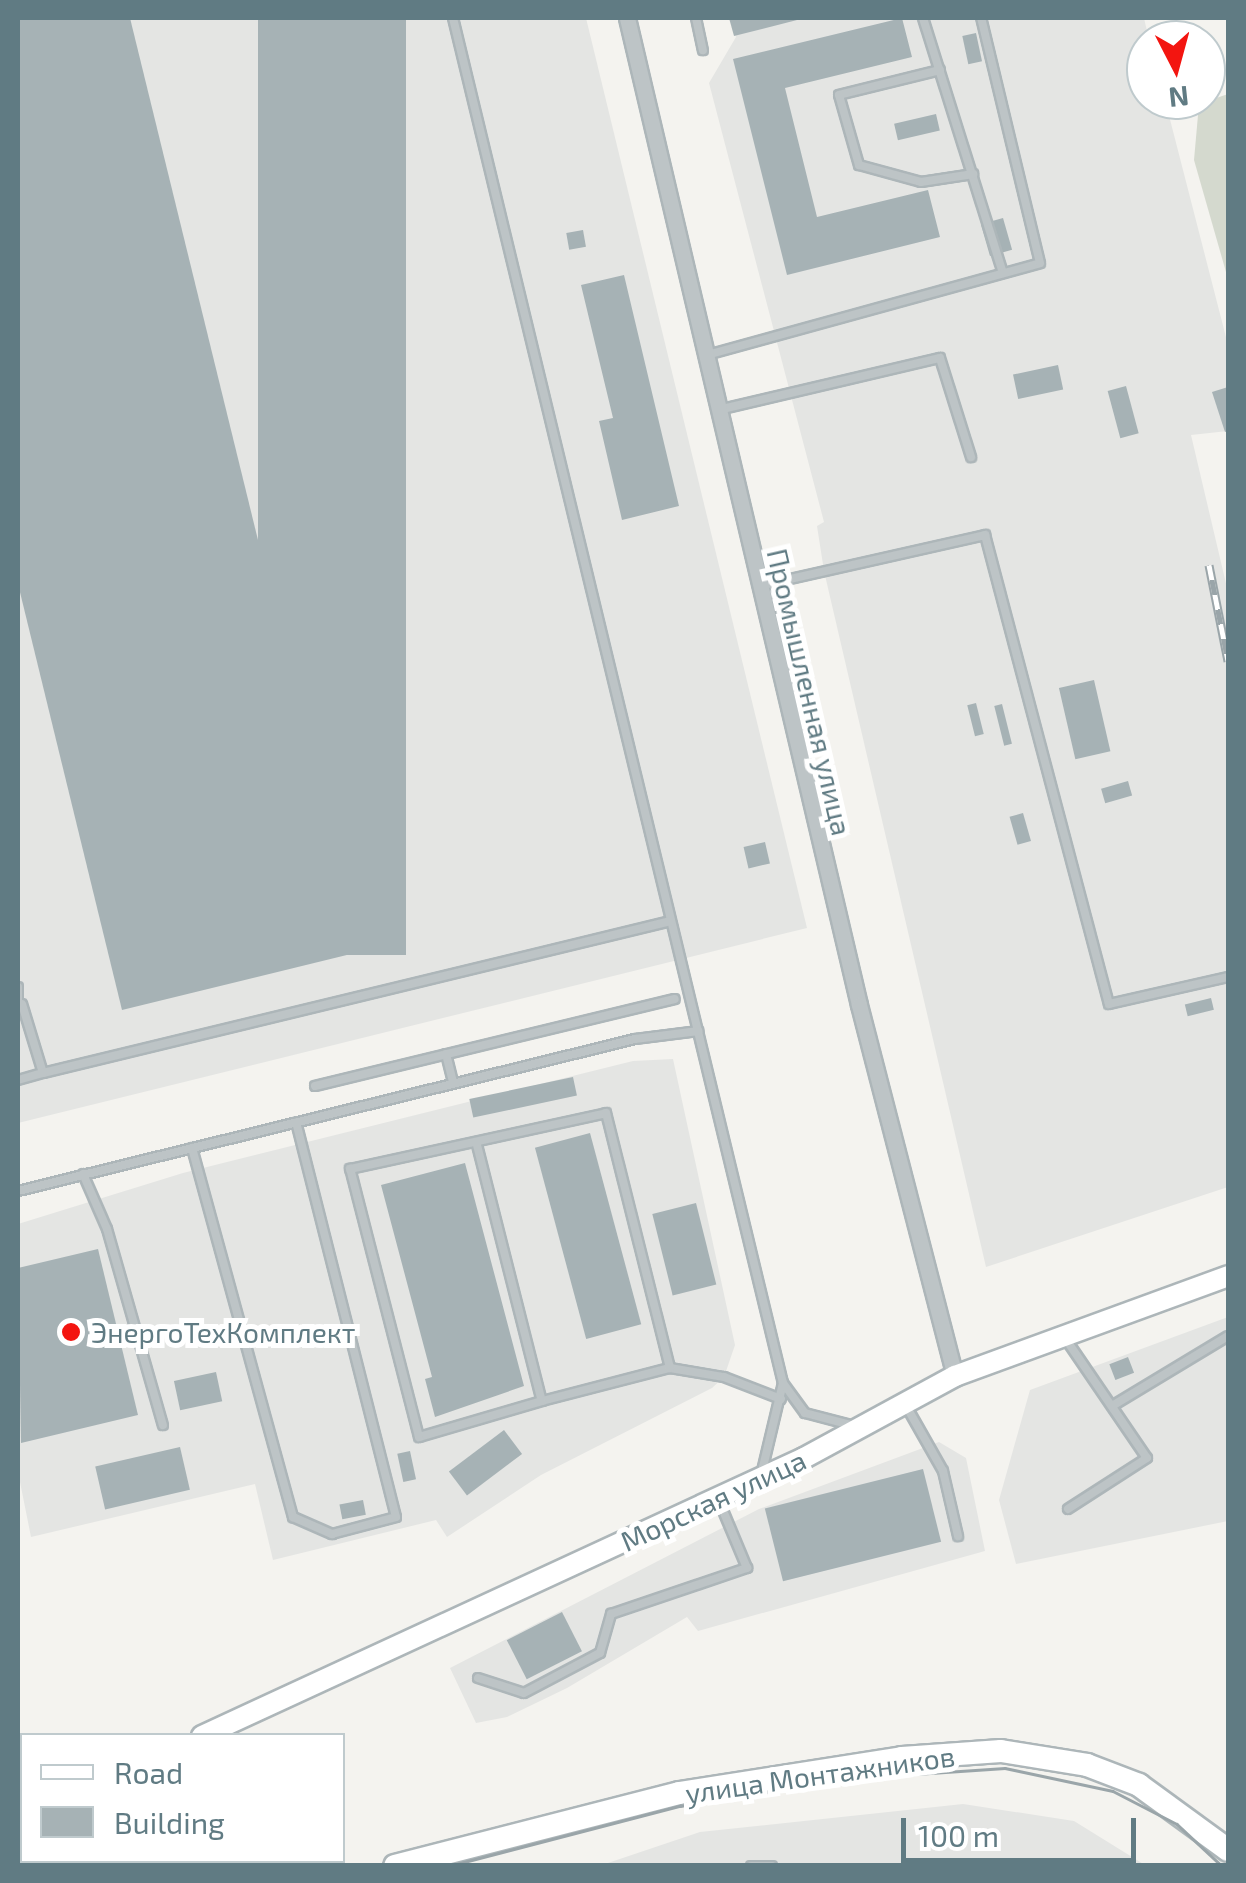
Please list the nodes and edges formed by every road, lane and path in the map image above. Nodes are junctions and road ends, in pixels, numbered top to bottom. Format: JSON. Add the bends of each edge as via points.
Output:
{"nodes":[{"id":1,"x":453,"y":18,"type":"edge"},
{"id":2,"x":627,"y":18,"type":"edge"},
{"id":3,"x":696,"y":18,"type":"edge"},
{"id":4,"x":923,"y":18,"type":"edge"},
{"id":5,"x":981,"y":18,"type":"edge"},
{"id":6,"x":703,"y":50,"type":"dead end"},
{"id":7,"x":940,"y":70,"type":"junction"},
{"id":8,"x":973,"y":174,"type":"junction"},
{"id":9,"x":1003,"y":273,"type":"junction"},
{"id":10,"x":707,"y":356,"type":"junction"},
{"id":11,"x":718,"y":410,"type":"junction"},
{"id":12,"x":971,"y":457,"type":"dead end"},
{"id":13,"x":759,"y":586,"type":"junction"},
{"id":14,"x":672,"y":921,"type":"junction"},
{"id":15,"x":1228,"y":977,"type":"edge"},
{"id":16,"x":18,"y":987,"type":"edge"},
{"id":17,"x":675,"y":999,"type":"dead end"},
{"id":18,"x":20,"y":1004,"type":"edge"},
{"id":19,"x":698,"y":1031,"type":"junction"},
{"id":20,"x":446,"y":1054,"type":"junction"},
{"id":21,"x":43,"y":1073,"type":"junction"},
{"id":22,"x":18,"y":1080,"type":"edge"},
{"id":23,"x":454,"y":1082,"type":"junction"},
{"id":24,"x":315,"y":1086,"type":"dead end"},
{"id":25,"x":296,"y":1122,"type":"junction"},
{"id":26,"x":477,"y":1145,"type":"junction"},
{"id":27,"x":192,"y":1148,"type":"junction"},
{"id":28,"x":82,"y":1174,"type":"junction"},
{"id":29,"x":18,"y":1191,"type":"edge"},
{"id":30,"x":1228,"y":1276,"type":"edge"},
{"id":31,"x":1228,"y":1336,"type":"edge"},
{"id":32,"x":1065,"y":1338,"type":"junction"},
{"id":33,"x":670,"y":1368,"type":"junction"},
{"id":34,"x":955,"y":1376,"type":"junction"},
{"id":35,"x":783,"y":1383,"type":"junction"},
{"id":36,"x":781,"y":1399,"type":"junction"},
{"id":37,"x":542,"y":1401,"type":"junction"},
{"id":38,"x":906,"y":1404,"type":"junction"},
{"id":39,"x":1112,"y":1406,"type":"junction"},
{"id":40,"x":163,"y":1425,"type":"dead end"},
{"id":41,"x":864,"y":1426,"type":"junction"},
{"id":42,"x":761,"y":1476,"type":"junction"},
{"id":43,"x":718,"y":1497,"type":"junction"},
{"id":44,"x":1068,"y":1509,"type":"dead end"},
{"id":45,"x":958,"y":1536,"type":"dead end"},
{"id":46,"x":478,"y":1678,"type":"dead end"},
{"id":47,"x":208,"y":1733,"type":"edge"},
{"id":48,"x":1228,"y":1850,"type":"edge"},
{"id":49,"x":395,"y":1866,"type":"edge"},
{"id":50,"x":752,"y":1866,"type":"edge"},
{"id":51,"x":772,"y":1866,"type":"edge"}],
"edges":[{"from":1,"to":14,"type":"lane"},
{"from":2,"to":10,"type":"street","name":"Промышленная улица"},
{"from":3,"to":6,"type":"lane"},
{"from":4,"to":7,"type":"lane"},
{"from":5,"to":9,"type":"lane","via":[[1040,263]]},
{"from":7,"to":8,"type":"lane"},
{"from":7,"to":8,"type":"lane","via":[[839,95],[858,165],[921,182]]},
{"from":8,"to":9,"type":"lane"},
{"from":9,"to":10,"type":"lane"},
{"from":10,"to":11,"type":"street","name":"Промышленная улица"},
{"from":11,"to":12,"type":"lane","via":[[940,358]]},
{"from":11,"to":13,"type":"street","name":"Промышленная улица"},
{"from":13,"to":15,"type":"lane","via":[[985,535],[1108,1004]]},
{"from":13,"to":34,"type":"street","name":"Промышленная улица"},
{"from":14,"to":19,"type":"lane"},
{"from":14,"to":21,"type":"lane"},
{"from":16,"to":18,"type":"lane"},
{"from":17,"to":20,"type":"lane"},
{"from":18,"to":21,"type":"lane"},
{"from":19,"to":23,"type":"lane","via":[[635,1039]]},
{"from":19,"to":35,"type":"lane"},
{"from":20,"to":23,"type":"lane"},
{"from":20,"to":24,"type":"lane"},
{"from":21,"to":22,"type":"lane"},
{"from":23,"to":25,"type":"lane"},
{"from":25,"to":27,"type":"lane"},
{"from":25,"to":27,"type":"lane","via":[[396,1517],[332,1534],[293,1517]]},
{"from":26,"to":33,"type":"lane","via":[[606,1113]]},
{"from":26,"to":37,"type":"lane"},
{"from":26,"to":37,"type":"lane","via":[[350,1169],[419,1437]]},
{"from":27,"to":28,"type":"lane"},
{"from":28,"to":29,"type":"lane"},
{"from":28,"to":40,"type":"lane","via":[[107,1229]]},
{"from":30,"to":32,"type":"street","name":"Морская улица"},
{"from":31,"to":39,"type":"lane"},
{"from":32,"to":34,"type":"street","name":"Морская улица"},
{"from":32,"to":39,"type":"lane"},
{"from":33,"to":36,"type":"lane"},
{"from":33,"to":37,"type":"lane"},
{"from":34,"to":38,"type":"street","name":"Морская улица"},
{"from":35,"to":36,"type":"lane"},
{"from":35,"to":41,"type":"lane","via":[[805,1413],[832,1425]]},
{"from":36,"to":42,"type":"lane"},
{"from":38,"to":41,"type":"street","name":"Морская улица"},
{"from":38,"to":45,"type":"lane","via":[[943,1471]]},
{"from":39,"to":44,"type":"lane","via":[[1147,1458]]},
{"from":41,"to":42,"type":"street","name":"Морская улица"},
{"from":42,"to":43,"type":"street","name":"Морская улица"},
{"from":43,"to":46,"type":"lane","via":[[747,1568],[611,1614],[600,1653],[524,1693]]},
{"from":43,"to":47,"type":"street","name":"Морская улица"},
{"from":48,"to":49,"type":"main road","name":"улица Монтажников","via":[[1139,1785],[1087,1765],[1001,1751],[902,1758],[679,1794]]},
{"from":50,"to":51,"type":"lane"}]}
